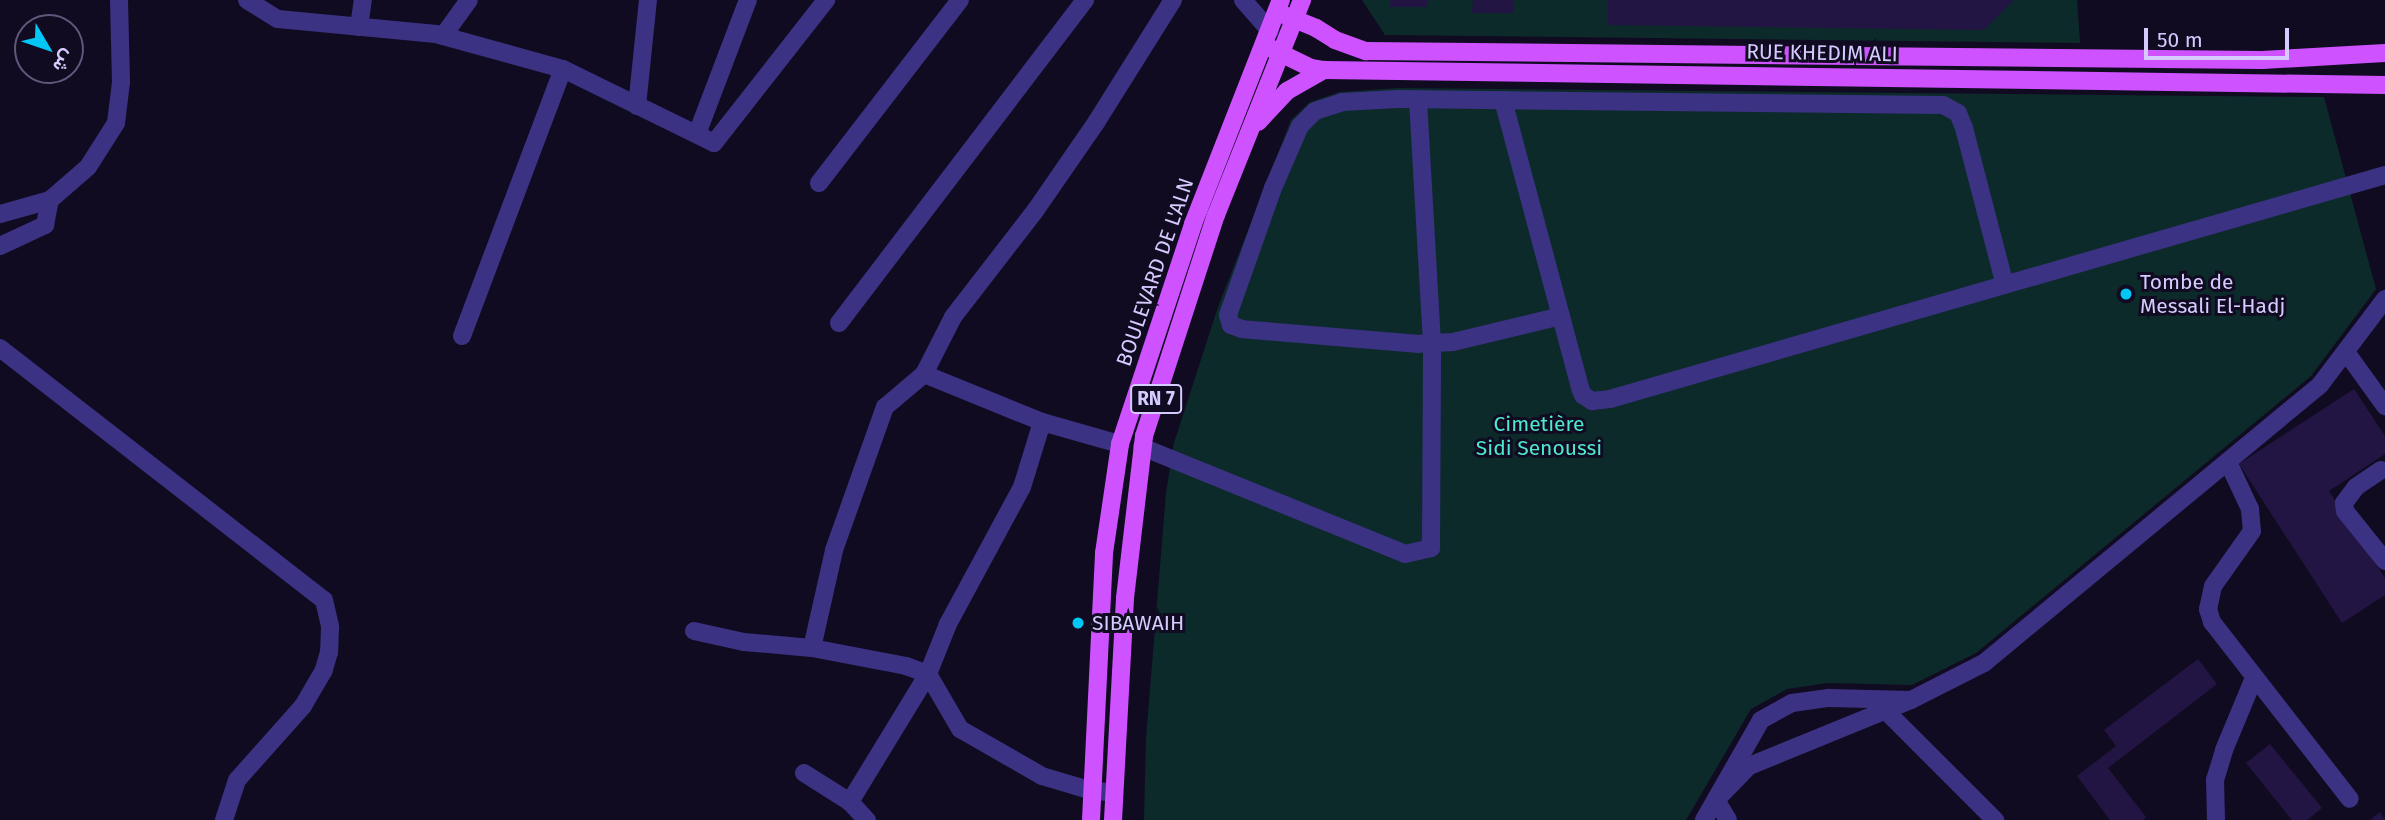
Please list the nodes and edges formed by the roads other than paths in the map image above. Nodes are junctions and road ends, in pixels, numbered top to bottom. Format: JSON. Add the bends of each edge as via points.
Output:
{"nodes":[{"id":1,"x":119,"y":0,"type":"edge"},
{"id":2,"x":247,"y":0,"type":"edge"},
{"id":3,"x":363,"y":0,"type":"edge"},
{"id":4,"x":469,"y":0,"type":"edge"},
{"id":5,"x":648,"y":0,"type":"edge"},
{"id":6,"x":748,"y":0,"type":"edge"},
{"id":7,"x":826,"y":0,"type":"edge"},
{"id":8,"x":960,"y":0,"type":"edge"},
{"id":9,"x":1084,"y":0,"type":"edge"},
{"id":10,"x":1173,"y":0,"type":"edge"},
{"id":11,"x":1243,"y":0,"type":"edge"},
{"id":12,"x":1302,"y":0,"type":"edge"},
{"id":13,"x":1279,"y":6,"type":"edge"},
{"id":14,"x":1295,"y":18,"type":"junction"},
{"id":15,"x":359,"y":27,"type":"junction"},
{"id":16,"x":443,"y":36,"type":"junction"},
{"id":17,"x":1267,"y":38,"type":"junction"},
{"id":18,"x":1282,"y":52,"type":"junction"},
{"id":19,"x":2385,"y":53,"type":"edge"},
{"id":20,"x":563,"y":69,"type":"junction"},
{"id":21,"x":1324,"y":69,"type":"junction"},
{"id":22,"x":2385,"y":85,"type":"edge"},
{"id":23,"x":1418,"y":99,"type":"junction"},
{"id":24,"x":1503,"y":100,"type":"junction"},
{"id":25,"x":636,"y":106,"type":"junction"},
{"id":26,"x":1248,"y":133,"type":"junction"},
{"id":27,"x":697,"y":134,"type":"junction"},
{"id":28,"x":2385,"y":175,"type":"edge"},
{"id":29,"x":819,"y":183,"type":"dead end"},
{"id":30,"x":50,"y":200,"type":"junction"},
{"id":31,"x":0,"y":214,"type":"edge"},
{"id":32,"x":0,"y":246,"type":"edge"},
{"id":33,"x":2005,"y":285,"type":"junction"},
{"id":34,"x":2385,"y":299,"type":"edge"},
{"id":35,"x":1561,"y":316,"type":"junction"},
{"id":36,"x":839,"y":323,"type":"dead end"},
{"id":37,"x":462,"y":335,"type":"dead end"},
{"id":38,"x":1432,"y":343,"type":"junction"},
{"id":39,"x":0,"y":348,"type":"edge"},
{"id":40,"x":2346,"y":352,"type":"junction"},
{"id":41,"x":924,"y":374,"type":"junction"},
{"id":42,"x":2385,"y":406,"type":"edge"},
{"id":43,"x":1042,"y":422,"type":"junction"},
{"id":44,"x":1121,"y":444,"type":"junction"},
{"id":45,"x":1142,"y":447,"type":"junction"},
{"id":46,"x":2228,"y":462,"type":"junction"},
{"id":47,"x":2384,"y":470,"type":"edge"},
{"id":48,"x":2385,"y":561,"type":"edge"},
{"id":49,"x":694,"y":631,"type":"dead end"},
{"id":50,"x":812,"y":648,"type":"junction"},
{"id":51,"x":928,"y":674,"type":"junction"},
{"id":52,"x":2254,"y":678,"type":"junction"},
{"id":53,"x":1911,"y":700,"type":"junction"},
{"id":54,"x":1885,"y":710,"type":"junction"},
{"id":55,"x":804,"y":774,"type":"dead end"},
{"id":56,"x":1092,"y":790,"type":"junction"},
{"id":57,"x":1114,"y":792,"type":"junction"},
{"id":58,"x":2350,"y":799,"type":"dead end"},
{"id":59,"x":1716,"y":800,"type":"junction"},
{"id":60,"x":850,"y":802,"type":"junction"},
{"id":61,"x":224,"y":820,"type":"edge"},
{"id":62,"x":867,"y":820,"type":"edge"},
{"id":63,"x":1091,"y":820,"type":"edge"},
{"id":64,"x":1113,"y":820,"type":"edge"},
{"id":65,"x":1704,"y":820,"type":"edge"},
{"id":66,"x":1728,"y":820,"type":"edge"},
{"id":67,"x":1995,"y":820,"type":"edge"},
{"id":68,"x":2216,"y":820,"type":"edge"}],
"edges":[{"from":1,"to":30,"type":"street","via":[[121,82],[116,124],[88,167]]},
{"from":2,"to":15,"type":"street","via":[[278,19]]},
{"from":3,"to":15,"type":"street"},
{"from":4,"to":16,"type":"street"},
{"from":5,"to":25,"type":"street"},
{"from":6,"to":27,"type":"street"},
{"from":7,"to":27,"type":"street","via":[[714,143]]},
{"from":8,"to":29,"type":"street"},
{"from":9,"to":36,"type":"street"},
{"from":10,"to":41,"type":"street","via":[[1035,211],[953,317]]},
{"from":11,"to":17,"type":"street"},
{"from":12,"to":14,"type":"main road","name":"BOULEVARD DE L'ALN","number":"RN 7"},
{"from":13,"to":14,"type":"main road","name":"RUE KHEDIM ALI"},
{"from":13,"to":17,"type":"main road","name":"BOULEVARD DE L'ALN","number":"RN 7"},
{"from":14,"to":18,"type":"main road","name":"BOULEVARD DE L'ALN","number":"RN 7"},
{"from":14,"to":19,"type":"main road","name":"RUE KHEDIM ALI","via":[[1366,51],[2262,60]]},
{"from":15,"to":16,"type":"street"},
{"from":16,"to":20,"type":"street"},
{"from":17,"to":18,"type":"main road","name":"RUE KHEDIM ALI"},
{"from":17,"to":44,"type":"main road","name":"BOULEVARD DE L'ALN","number":"RN 7","via":[[1193,224]]},
{"from":18,"to":21,"type":"main road","name":"RUE KHEDIM ALI","via":[[1301,64]]},
{"from":18,"to":26,"type":"main road","name":"BOULEVARD DE L'ALN","number":"RN 7"},
{"from":20,"to":25,"type":"street"},
{"from":20,"to":37,"type":"street"},
{"from":21,"to":22,"type":"main road","name":"RUE KHEDIM ALI"},
{"from":21,"to":26,"type":"main road","via":[[1287,91]]},
{"from":23,"to":24,"type":"street"},
{"from":23,"to":38,"type":"street"},
{"from":23,"to":38,"type":"street","via":[[1342,102],[1315,111],[1300,126],[1228,315],[1231,325],[1242,329]]},
{"from":24,"to":33,"type":"street","via":[[1943,104],[1958,113],[1964,128]]},
{"from":24,"to":35,"type":"street"},
{"from":25,"to":27,"type":"street"},
{"from":26,"to":45,"type":"main road","name":"BOULEVARD DE L'ALN","number":"RN 7","via":[[1216,215]]},
{"from":28,"to":33,"type":"street"},
{"from":30,"to":31,"type":"street"},
{"from":30,"to":32,"type":"street","via":[[44,225]]},
{"from":33,"to":35,"type":"street","via":[[1592,401],[1580,388]]},
{"from":34,"to":40,"type":"street"},
{"from":35,"to":38,"type":"street"},
{"from":38,"to":45,"type":"street","via":[[1431,548],[1405,554]]},
{"from":39,"to":61,"type":"street","via":[[324,600],[330,627],[324,670],[303,706],[237,780]]},
{"from":40,"to":42,"type":"street"},
{"from":40,"to":46,"type":"street","via":[[2320,385]]},
{"from":41,"to":43,"type":"street"},
{"from":41,"to":50,"type":"street","via":[[885,407],[834,550]]},
{"from":43,"to":44,"type":"street"},
{"from":43,"to":51,"type":"street","via":[[1022,487],[948,624]]},
{"from":44,"to":56,"type":"main road","name":"BOULEVARD DE L'ALN","number":"RN 7","via":[[1104,553]]},
{"from":45,"to":57,"type":"main road","name":"BOULEVARD DE L'ALN","number":"RN 7","via":[[1125,598]]},
{"from":46,"to":52,"type":"street","via":[[2250,509],[2252,531],[2213,586],[2208,609],[2211,622]]},
{"from":46,"to":53,"type":"street","via":[[1984,663]]},
{"from":47,"to":48,"type":"street","via":[[2356,487],[2344,503],[2345,511]]},
{"from":49,"to":50,"type":"street","via":[[744,642]]},
{"from":50,"to":51,"type":"street"},
{"from":51,"to":56,"type":"street","via":[[960,729],[1042,776]]},
{"from":51,"to":60,"type":"street"},
{"from":52,"to":58,"type":"street"},
{"from":52,"to":68,"type":"street","via":[[2224,750],[2216,780]]},
{"from":53,"to":54,"type":"street"},
{"from":53,"to":59,"type":"street","via":[[1829,698],[1792,703],[1761,720]]},
{"from":54,"to":59,"type":"street","via":[[1749,766]]},
{"from":54,"to":67,"type":"street"},
{"from":55,"to":60,"type":"street"},
{"from":56,"to":57,"type":"street"},
{"from":56,"to":63,"type":"main road","name":"BOULEVARD DE L'ALN","number":"RN 7"},
{"from":57,"to":64,"type":"main road","name":"BOULEVARD DE L'ALN","number":"RN 7"},
{"from":59,"to":65,"type":"street"},
{"from":59,"to":66,"type":"street"},
{"from":60,"to":62,"type":"street"}]}
